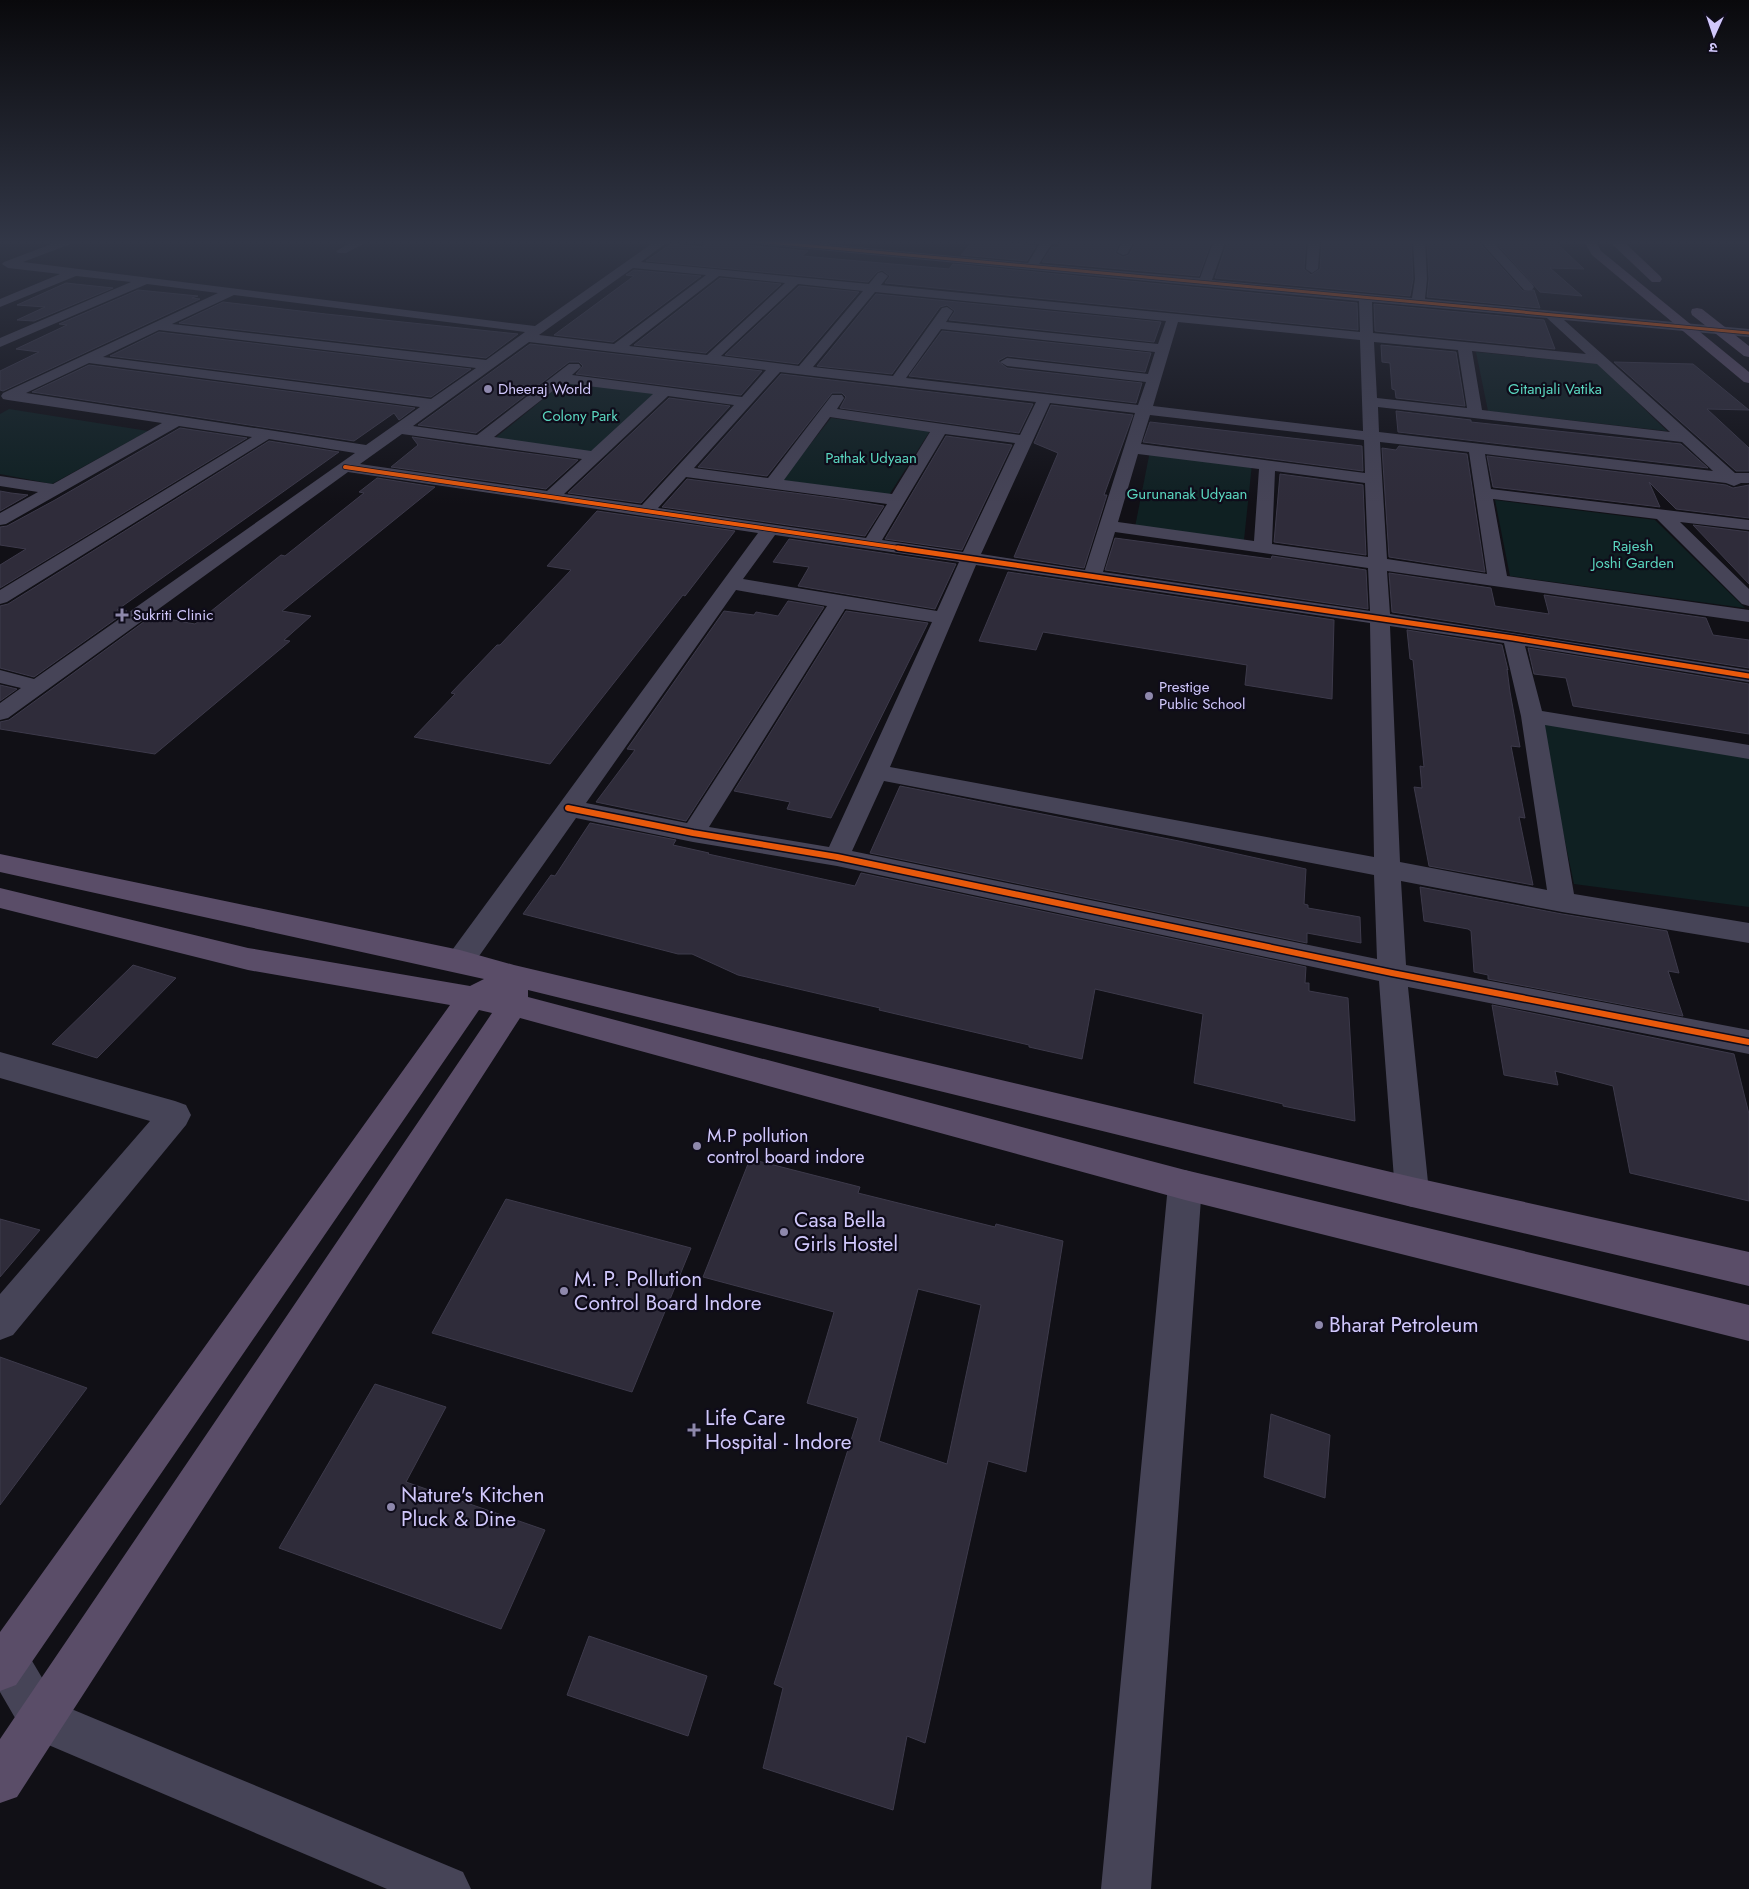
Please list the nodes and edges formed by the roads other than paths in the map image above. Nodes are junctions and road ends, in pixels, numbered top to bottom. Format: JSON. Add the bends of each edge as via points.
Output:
{"nodes":[{"id":1,"x":34,"y":328,"type":"edge"},
{"id":2,"x":153,"y":328,"type":"edge"},
{"id":3,"x":175,"y":328,"type":"edge"},
{"id":4,"x":491,"y":328,"type":"edge"},
{"id":5,"x":540,"y":328,"type":"edge"},
{"id":6,"x":643,"y":328,"type":"edge"},
{"id":7,"x":743,"y":328,"type":"edge"},
{"id":8,"x":838,"y":328,"type":"edge"},
{"id":9,"x":935,"y":328,"type":"edge"},
{"id":10,"x":967,"y":328,"type":"edge"},
{"id":11,"x":1170,"y":328,"type":"edge"},
{"id":12,"x":1277,"y":328,"type":"edge"},
{"id":13,"x":1367,"y":328,"type":"edge"},
{"id":14,"x":1566,"y":328,"type":"edge"},
{"id":15,"x":1687,"y":328,"type":"edge"},
{"id":16,"x":1699,"y":328,"type":"edge"},
{"id":17,"x":1718,"y":328,"type":"edge"},
{"id":18,"x":1720,"y":330,"type":"junction"},
{"id":19,"x":1749,"y":333,"type":"edge"},
{"id":20,"x":532,"y":334,"type":"junction"},
{"id":21,"x":1022,"y":334,"type":"junction"},
{"id":22,"x":1367,"y":337,"type":"junction"},
{"id":23,"x":0,"y":343,"type":"edge"},
{"id":24,"x":600,"y":347,"type":"junction"},
{"id":25,"x":1464,"y":347,"type":"junction"},
{"id":26,"x":616,"y":349,"type":"junction"},
{"id":27,"x":1163,"y":349,"type":"junction"},
{"id":28,"x":1749,"y":353,"type":"edge"},
{"id":29,"x":89,"y":359,"type":"junction"},
{"id":30,"x":709,"y":360,"type":"junction"},
{"id":31,"x":1601,"y":360,"type":"junction"},
{"id":32,"x":1007,"y":362,"type":"junction"},
{"id":33,"x":488,"y":365,"type":"junction"},
{"id":34,"x":778,"y":368,"type":"junction"},
{"id":35,"x":802,"y":370,"type":"junction"},
{"id":36,"x":854,"y":376,"type":"junction"},
{"id":37,"x":561,"y":378,"type":"junction"},
{"id":38,"x":1156,"y":379,"type":"junction"},
{"id":39,"x":1749,"y":379,"type":"edge"},
{"id":40,"x":897,"y":381,"type":"junction"},
{"id":41,"x":665,"y":391,"type":"junction"},
{"id":42,"x":990,"y":392,"type":"junction"},
{"id":43,"x":5,"y":397,"type":"edge"},
{"id":44,"x":1046,"y":399,"type":"junction"},
{"id":45,"x":746,"y":402,"type":"junction"},
{"id":46,"x":1370,"y":402,"type":"junction"},
{"id":47,"x":434,"y":404,"type":"junction"},
{"id":48,"x":1144,"y":410,"type":"junction"},
{"id":49,"x":827,"y":412,"type":"junction"},
{"id":50,"x":1475,"y":414,"type":"junction"},
{"id":51,"x":178,"y":420,"type":"junction"},
{"id":52,"x":398,"y":429,"type":"junction"},
{"id":53,"x":940,"y":429,"type":"junction"},
{"id":54,"x":267,"y":434,"type":"junction"},
{"id":55,"x":1372,"y":437,"type":"junction"},
{"id":56,"x":1686,"y":438,"type":"junction"},
{"id":57,"x":481,"y":440,"type":"junction"},
{"id":58,"x":1024,"y":440,"type":"junction"},
{"id":59,"x":1132,"y":448,"type":"junction"},
{"id":60,"x":1476,"y":449,"type":"junction"},
{"id":61,"x":369,"y":450,"type":"junction"},
{"id":62,"x":595,"y":456,"type":"junction"},
{"id":63,"x":1267,"y":465,"type":"junction"},
{"id":64,"x":345,"y":467,"type":"junction"},
{"id":65,"x":682,"y":471,"type":"junction"},
{"id":66,"x":1730,"y":478,"type":"junction"},
{"id":67,"x":1749,"y":478,"type":"edge"},
{"id":68,"x":1374,"y":480,"type":"junction"},
{"id":69,"x":0,"y":481,"type":"edge"},
{"id":70,"x":773,"y":483,"type":"junction"},
{"id":71,"x":55,"y":489,"type":"junction"},
{"id":72,"x":1483,"y":493,"type":"junction"},
{"id":73,"x":1749,"y":495,"type":"edge"},
{"id":74,"x":551,"y":497,"type":"junction"},
{"id":75,"x":897,"y":500,"type":"junction"},
{"id":76,"x":646,"y":511,"type":"junction"},
{"id":77,"x":1663,"y":515,"type":"junction"},
{"id":78,"x":0,"y":520,"type":"edge"},
{"id":79,"x":1749,"y":525,"type":"edge"},
{"id":80,"x":1108,"y":526,"type":"junction"},
{"id":81,"x":770,"y":529,"type":"junction"},
{"id":82,"x":871,"y":544,"type":"junction"},
{"id":83,"x":1263,"y":548,"type":"junction"},
{"id":84,"x":970,"y":558,"type":"junction"},
{"id":85,"x":1378,"y":564,"type":"junction"},
{"id":86,"x":1092,"y":576,"type":"junction"},
{"id":87,"x":1498,"y":581,"type":"junction"},
{"id":88,"x":731,"y":583,"type":"junction"},
{"id":89,"x":0,"y":598,"type":"edge"},
{"id":90,"x":1749,"y":600,"type":"edge"},
{"id":91,"x":839,"y":602,"type":"junction"},
{"id":92,"x":1749,"y":616,"type":"edge"},
{"id":93,"x":944,"y":618,"type":"junction"},
{"id":94,"x":1380,"y":619,"type":"junction"},
{"id":95,"x":1513,"y":638,"type":"junction"},
{"id":96,"x":0,"y":676,"type":"edge"},
{"id":97,"x":1749,"y":676,"type":"edge"},
{"id":98,"x":37,"y":686,"type":"junction"},
{"id":99,"x":0,"y":712,"type":"edge"},
{"id":100,"x":1532,"y":716,"type":"junction"},
{"id":101,"x":1749,"y":752,"type":"edge"},
{"id":102,"x":877,"y":772,"type":"junction"},
{"id":103,"x":568,"y":808,"type":"junction"},
{"id":104,"x":693,"y":833,"type":"junction"},
{"id":105,"x":837,"y":856,"type":"junction"},
{"id":106,"x":0,"y":863,"type":"edge"},
{"id":107,"x":1387,"y":869,"type":"junction"},
{"id":108,"x":0,"y":898,"type":"edge"},
{"id":109,"x":1562,"y":902,"type":"junction"},
{"id":110,"x":1749,"y":933,"type":"edge"},
{"id":111,"x":460,"y":961,"type":"junction"},
{"id":112,"x":1392,"y":973,"type":"junction"},
{"id":113,"x":514,"y":991,"type":"junction"},
{"id":114,"x":471,"y":998,"type":"junction"},
{"id":115,"x":1749,"y":1042,"type":"edge"},
{"id":116,"x":0,"y":1065,"type":"edge"},
{"id":117,"x":1185,"y":1186,"type":"junction"},
{"id":118,"x":1412,"y":1192,"type":"junction"},
{"id":119,"x":1749,"y":1269,"type":"edge"},
{"id":120,"x":0,"y":1322,"type":"edge"},
{"id":121,"x":1748,"y":1326,"type":"edge"},
{"id":122,"x":2,"y":1662,"type":"edge"},
{"id":123,"x":41,"y":1719,"type":"junction"},
{"id":124,"x":0,"y":1780,"type":"edge"},
{"id":125,"x":446,"y":1889,"type":"edge"},
{"id":126,"x":1126,"y":1889,"type":"edge"}],
"edges":[{"from":1,"to":23,"type":"street"},
{"from":2,"to":29,"type":"street"},
{"from":3,"to":33,"type":"street"},
{"from":4,"to":20,"type":"street"},
{"from":5,"to":20,"type":"street"},
{"from":6,"to":26,"type":"street"},
{"from":7,"to":30,"type":"street"},
{"from":8,"to":35,"type":"street"},
{"from":9,"to":40,"type":"street"},
{"from":10,"to":21,"type":"street"},
{"from":11,"to":27,"type":"street"},
{"from":12,"to":22,"type":"street"},
{"from":13,"to":22,"type":"street"},
{"from":14,"to":31,"type":"street"},
{"from":15,"to":39,"type":"main road"},
{"from":16,"to":18,"type":"street"},
{"from":17,"to":18,"type":"main road"},
{"from":18,"to":19,"type":"street"},
{"from":18,"to":28,"type":"main road"},
{"from":20,"to":24,"type":"street"},
{"from":20,"to":33,"type":"street"},
{"from":21,"to":27,"type":"street"},
{"from":21,"to":32,"type":"street"},
{"from":22,"to":25,"type":"street"},
{"from":22,"to":46,"type":"street"},
{"from":24,"to":26,"type":"street"},
{"from":24,"to":37,"type":"street"},
{"from":25,"to":31,"type":"street"},
{"from":25,"to":50,"type":"street"},
{"from":26,"to":30,"type":"street"},
{"from":27,"to":38,"type":"street"},
{"from":29,"to":43,"type":"street"},
{"from":29,"to":47,"type":"street"},
{"from":30,"to":34,"type":"street"},
{"from":31,"to":56,"type":"street"},
{"from":32,"to":38,"type":"street"},
{"from":32,"to":42,"type":"street"},
{"from":33,"to":47,"type":"street"},
{"from":34,"to":35,"type":"street"},
{"from":34,"to":45,"type":"street"},
{"from":35,"to":36,"type":"street"},
{"from":36,"to":40,"type":"street"},
{"from":36,"to":49,"type":"street"},
{"from":37,"to":41,"type":"street"},
{"from":37,"to":57,"type":"street"},
{"from":38,"to":48,"type":"street"},
{"from":40,"to":42,"type":"street"},
{"from":41,"to":45,"type":"street"},
{"from":41,"to":62,"type":"street"},
{"from":42,"to":44,"type":"street"},
{"from":43,"to":51,"type":"street"},
{"from":44,"to":48,"type":"street"},
{"from":44,"to":58,"type":"street"},
{"from":45,"to":65,"type":"street"},
{"from":46,"to":50,"type":"street"},
{"from":46,"to":55,"type":"street"},
{"from":47,"to":52,"type":"street"},
{"from":48,"to":55,"type":"street"},
{"from":48,"to":59,"type":"street"},
{"from":49,"to":53,"type":"street"},
{"from":49,"to":70,"type":"street"},
{"from":50,"to":56,"type":"street"},
{"from":51,"to":54,"type":"street"},
{"from":51,"to":71,"type":"street"},
{"from":52,"to":57,"type":"street"},
{"from":52,"to":61,"type":"street"},
{"from":53,"to":58,"type":"street"},
{"from":53,"to":75,"type":"street"},
{"from":54,"to":61,"type":"street"},
{"from":54,"to":89,"type":"street"},
{"from":55,"to":60,"type":"street"},
{"from":55,"to":68,"type":"street"},
{"from":56,"to":66,"type":"street"},
{"from":57,"to":62,"type":"street"},
{"from":58,"to":84,"type":"street"},
{"from":59,"to":63,"type":"street"},
{"from":59,"to":80,"type":"street"},
{"from":60,"to":66,"type":"street"},
{"from":60,"to":72,"type":"street"},
{"from":61,"to":64,"type":"street"},
{"from":62,"to":74,"type":"street"},
{"from":63,"to":68,"type":"street"},
{"from":63,"to":83,"type":"street"},
{"from":64,"to":74,"type":"street"},
{"from":64,"to":98,"type":"street"},
{"from":65,"to":70,"type":"street"},
{"from":65,"to":76,"type":"street"},
{"from":66,"to":67,"type":"street"},
{"from":66,"to":73,"type":"street"},
{"from":68,"to":85,"type":"street"},
{"from":69,"to":71,"type":"street"},
{"from":70,"to":75,"type":"street"},
{"from":71,"to":78,"type":"street"},
{"from":72,"to":77,"type":"street"},
{"from":72,"to":87,"type":"street"},
{"from":74,"to":76,"type":"street"},
{"from":75,"to":82,"type":"street"},
{"from":76,"to":81,"type":"street"},
{"from":77,"to":79,"type":"street"},
{"from":77,"to":90,"type":"street"},
{"from":80,"to":83,"type":"street"},
{"from":80,"to":86,"type":"street"},
{"from":81,"to":82,"type":"street"},
{"from":81,"to":88,"type":"street"},
{"from":82,"to":84,"type":"street"},
{"from":83,"to":85,"type":"street"},
{"from":84,"to":86,"type":"street"},
{"from":84,"to":93,"type":"street"},
{"from":85,"to":87,"type":"street"},
{"from":85,"to":94,"type":"street"},
{"from":86,"to":94,"type":"street"},
{"from":87,"to":92,"type":"street"},
{"from":88,"to":91,"type":"street"},
{"from":88,"to":103,"type":"street"},
{"from":91,"to":93,"type":"street"},
{"from":91,"to":104,"type":"street"},
{"from":93,"to":102,"type":"street"},
{"from":94,"to":95,"type":"street"},
{"from":94,"to":107,"type":"street"},
{"from":95,"to":97,"type":"street"},
{"from":95,"to":100,"type":"street"},
{"from":96,"to":98,"type":"street"},
{"from":98,"to":99,"type":"street"},
{"from":100,"to":101,"type":"street"},
{"from":100,"to":109,"type":"street"},
{"from":102,"to":105,"type":"street"},
{"from":102,"to":107,"type":"street"},
{"from":103,"to":104,"type":"street"},
{"from":103,"to":111,"type":"street"},
{"from":104,"to":105,"type":"street"},
{"from":105,"to":112,"type":"street"},
{"from":106,"to":111,"type":"main road"},
{"from":107,"to":109,"type":"street"},
{"from":107,"to":112,"type":"street"},
{"from":108,"to":114,"type":"main road","via":[[248,959]]},
{"from":109,"to":110,"type":"street"},
{"from":111,"to":113,"type":"main road"},
{"from":112,"to":115,"type":"street"},
{"from":112,"to":118,"type":"street"},
{"from":113,"to":114,"type":"main road"},
{"from":113,"to":117,"type":"main road"},
{"from":113,"to":118,"type":"main road"},
{"from":113,"to":123,"type":"main road"},
{"from":114,"to":122,"type":"main road"},
{"from":116,"to":120,"type":"street","via":[[174,1115]]},
{"from":117,"to":121,"type":"main road"},
{"from":117,"to":126,"type":"street"},
{"from":118,"to":119,"type":"main road"},
{"from":122,"to":123,"type":"street"},
{"from":123,"to":124,"type":"main road"},
{"from":123,"to":125,"type":"street"}]}
